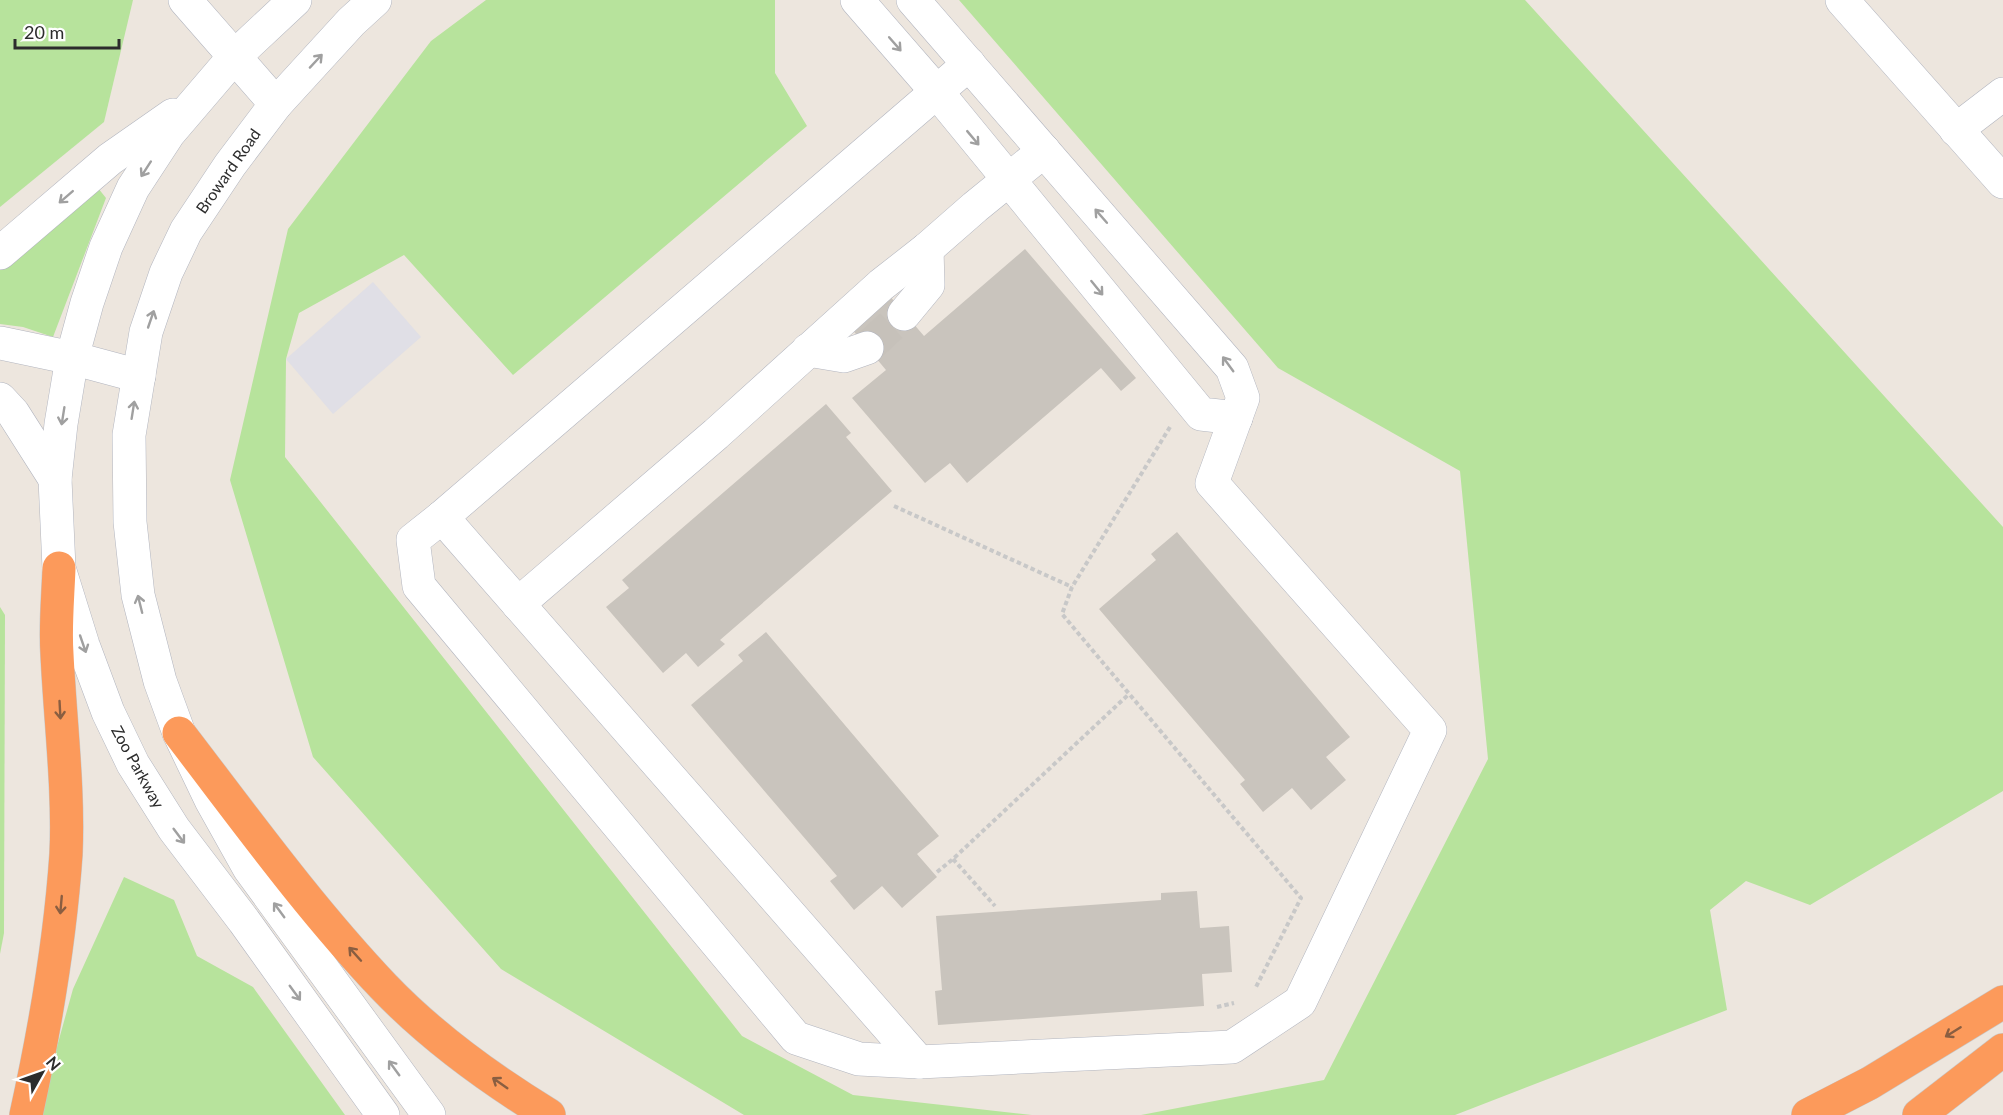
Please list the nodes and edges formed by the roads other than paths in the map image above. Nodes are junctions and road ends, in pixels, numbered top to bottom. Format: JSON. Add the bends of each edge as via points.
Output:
{"nodes":[{"id":1,"x":185,"y":0,"type":"edge"},
{"id":2,"x":296,"y":0,"type":"edge"},
{"id":3,"x":375,"y":0,"type":"edge"},
{"id":4,"x":857,"y":0,"type":"edge"},
{"id":5,"x":913,"y":0,"type":"edge"},
{"id":6,"x":1842,"y":0,"type":"edge"},
{"id":7,"x":234,"y":57,"type":"junction"},
{"id":8,"x":969,"y":64,"type":"junction"},
{"id":9,"x":937,"y":92,"type":"junction"},
{"id":10,"x":2003,"y":94,"type":"edge"},
{"id":11,"x":197,"y":99,"type":"junction"},
{"id":12,"x":276,"y":104,"type":"junction"},
{"id":13,"x":1956,"y":130,"type":"junction"},
{"id":14,"x":1044,"y":150,"type":"junction"},
{"id":15,"x":1008,"y":180,"type":"junction"},
{"id":16,"x":2003,"y":182,"type":"edge"},
{"id":17,"x":927,"y":249,"type":"junction"},
{"id":18,"x":0,"y":253,"type":"edge"},
{"id":19,"x":904,"y":314,"type":"tunnel mouth"},
{"id":20,"x":0,"y":343,"type":"edge"},
{"id":21,"x":867,"y":348,"type":"tunnel mouth"},
{"id":22,"x":808,"y":350,"type":"junction"},
{"id":23,"x":72,"y":358,"type":"junction"},
{"id":24,"x":139,"y":376,"type":"junction"},
{"id":25,"x":0,"y":399,"type":"edge"},
{"id":26,"x":1236,"y":418,"type":"junction"},
{"id":27,"x":55,"y":479,"type":"junction"},
{"id":28,"x":442,"y":517,"type":"junction"},
{"id":29,"x":59,"y":568,"type":"junction"},
{"id":30,"x":518,"y":604,"type":"junction"},
{"id":31,"x":178,"y":733,"type":"junction"},
{"id":32,"x":2003,"y":1002,"type":"edge"},
{"id":33,"x":2003,"y":1050,"type":"edge"},
{"id":34,"x":919,"y":1062,"type":"junction"},
{"id":35,"x":26,"y":1115,"type":"edge"},
{"id":36,"x":383,"y":1115,"type":"edge"},
{"id":37,"x":429,"y":1115,"type":"edge"},
{"id":38,"x":549,"y":1115,"type":"edge"},
{"id":39,"x":1808,"y":1115,"type":"edge"},
{"id":40,"x":1919,"y":1115,"type":"edge"}],
"edges":[{"from":1,"to":7,"type":"street"},
{"from":2,"to":7,"type":"street"},
{"from":12,"to":3,"type":"street","name":"Broward Road","one_way":true},
{"from":4,"to":9,"type":"street","one_way":true},
{"from":5,"to":8,"type":"street"},
{"from":6,"to":13,"type":"street"},
{"from":7,"to":11,"type":"street"},
{"from":7,"to":12,"type":"street"},
{"from":8,"to":9,"type":"street"},
{"from":8,"to":14,"type":"street"},
{"from":9,"to":15,"type":"street","one_way":true},
{"from":9,"to":28,"type":"street"},
{"from":10,"to":13,"type":"street"},
{"from":11,"to":18,"type":"street","one_way":true,"via":[[110,159]]},
{"from":11,"to":23,"type":"street","one_way":true,"via":[[133,188],[106,248]]},
{"from":24,"to":12,"type":"street","name":"Broward Road","one_way":true,"via":[[146,332],[166,273],[186,231]]},
{"from":13,"to":16,"type":"street"},
{"from":14,"to":15,"type":"street"},
{"from":26,"to":14,"type":"street","one_way":true,"via":[[1243,398],[1232,368]]},
{"from":15,"to":17,"type":"street"},
{"from":15,"to":26,"type":"street","one_way":true,"via":[[1201,414]]},
{"from":17,"to":19,"type":"street","via":[[928,285]]},
{"from":17,"to":22,"type":"street"},
{"from":20,"to":23,"type":"street"},
{"from":21,"to":22,"type":"street","via":[[844,356]]},
{"from":22,"to":30,"type":"street"},
{"from":23,"to":24,"type":"street"},
{"from":23,"to":27,"type":"street","name":"Zoo Parkway","one_way":true},
{"from":31,"to":24,"type":"street","one_way":true,"via":[[138,595],[130,522],[129,435]]},
{"from":25,"to":27,"type":"street"},
{"from":26,"to":34,"type":"street","via":[[1212,483],[1431,730],[1300,1002],[1232,1047]]},
{"from":27,"to":29,"type":"street","name":"Zoo Parkway"},
{"from":28,"to":30,"type":"street"},
{"from":28,"to":34,"type":"street","via":[[413,540],[419,586],[796,1038],[859,1059]]},
{"from":29,"to":35,"type":"highway","one_way":true,"via":[[57,651],[66,853],[43,1035]]},
{"from":29,"to":36,"type":"street","name":"Zoo Parkway","one_way":true,"via":[[108,712],[133,764],[174,828]]},
{"from":30,"to":34,"type":"street"},
{"from":37,"to":31,"type":"street","one_way":true,"via":[[249,868]]},
{"from":38,"to":31,"type":"highway","one_way":true,"via":[[465,1058],[386,988],[289,876]]},
{"from":32,"to":39,"type":"highway","one_way":true,"via":[[1870,1083]]},
{"from":33,"to":40,"type":"highway"}]}
